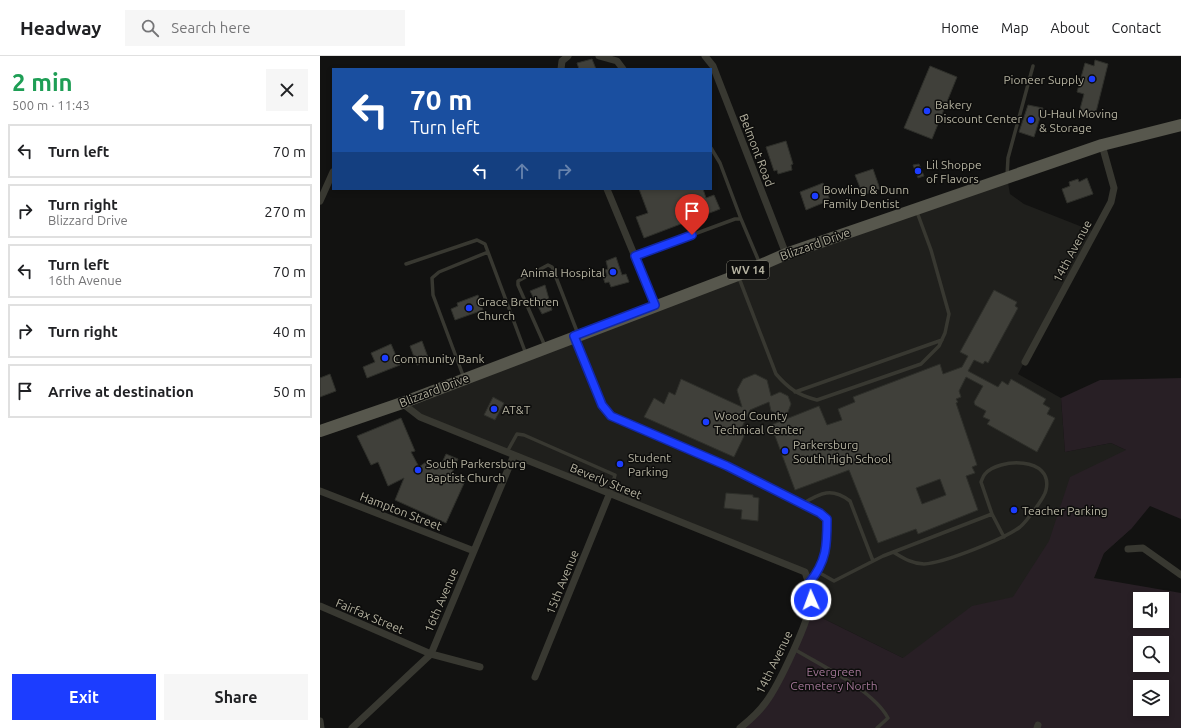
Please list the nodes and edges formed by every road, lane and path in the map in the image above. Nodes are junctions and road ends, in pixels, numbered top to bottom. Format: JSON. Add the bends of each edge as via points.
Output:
{"nodes":[{"id":1,"x":568,"y":56,"type":"edge"},
{"id":2,"x":599,"y":56,"type":"edge"},
{"id":3,"x":705,"y":56,"type":"edge"},
{"id":4,"x":1033,"y":66,"type":"dead end"},
{"id":5,"x":561,"y":68,"type":"edge"},
{"id":6,"x":622,"y":68,"type":"edge"},
{"id":7,"x":1181,"y":125,"type":"edge"},
{"id":8,"x":1102,"y":145,"type":"junction"},
{"id":9,"x":712,"y":150,"type":"edge"},
{"id":10,"x":332,"y":174,"type":"edge"},
{"id":11,"x":1007,"y":177,"type":"junction"},
{"id":12,"x":608,"y":190,"type":"edge"},
{"id":13,"x":320,"y":201,"type":"edge"},
{"id":14,"x":915,"y":209,"type":"junction"},
{"id":15,"x":741,"y":219,"type":"junction"},
{"id":16,"x":488,"y":252,"type":"junction"},
{"id":17,"x":786,"y":254,"type":"junction"},
{"id":18,"x":635,"y":256,"type":"junction"},
{"id":19,"x":406,"y":264,"type":"dead end"},
{"id":20,"x":760,"y":265,"type":"junction"},
{"id":21,"x":738,"y":275,"type":"junction"},
{"id":22,"x":655,"y":305,"type":"junction"},
{"id":23,"x":576,"y":336,"type":"junction"},
{"id":24,"x":942,"y":340,"type":"junction"},
{"id":25,"x":546,"y":347,"type":"junction"},
{"id":26,"x":526,"y":355,"type":"junction"},
{"id":27,"x":1025,"y":362,"type":"dead end"},
{"id":28,"x":465,"y":379,"type":"junction"},
{"id":29,"x":795,"y":392,"type":"junction"},
{"id":30,"x":402,"y":403,"type":"junction"},
{"id":31,"x":320,"y":431,"type":"edge"},
{"id":32,"x":511,"y":454,"type":"junction"},
{"id":33,"x":320,"y":491,"type":"edge"},
{"id":34,"x":609,"y":495,"type":"junction"},
{"id":35,"x":802,"y":504,"type":"junction"},
{"id":36,"x":992,"y":514,"type":"junction"},
{"id":37,"x":1004,"y":537,"type":"junction"},
{"id":38,"x":1128,"y":549,"type":"dead end"},
{"id":39,"x":474,"y":551,"type":"junction"},
{"id":40,"x":893,"y":552,"type":"junction"},
{"id":41,"x":873,"y":561,"type":"junction"},
{"id":42,"x":805,"y":572,"type":"joint"},
{"id":43,"x":818,"y":572,"type":"junction"},
{"id":44,"x":1181,"y":575,"type":"edge"},
{"id":45,"x":809,"y":583,"type":"junction"},
{"id":46,"x":320,"y":606,"type":"edge"},
{"id":47,"x":794,"y":649,"type":"junction"},
{"id":48,"x":431,"y":654,"type":"junction"},
{"id":49,"x":480,"y":667,"type":"dead end"},
{"id":50,"x":535,"y":677,"type":"dead end"},
{"id":51,"x":320,"y":721,"type":"edge"},
{"id":52,"x":321,"y":728,"type":"edge"},
{"id":53,"x":352,"y":728,"type":"edge"},
{"id":54,"x":740,"y":728,"type":"edge"},
{"id":55,"x":876,"y":728,"type":"edge"}],
"edges":[{"from":1,"to":5,"type":"street","via":[[562,62]]},
{"from":2,"to":6,"type":"street","via":[[617,61]]},
{"from":3,"to":17,"type":"street","name":"Belmont Road","via":[[713,66]]},
{"from":4,"to":11,"type":"lane","via":[[1008,158]]},
{"from":7,"to":8,"type":"main road","name":"Blizzard Drive","number":"WV 14"},
{"from":8,"to":11,"type":"main road","name":"Blizzard Drive","number":"WV 14"},
{"from":8,"to":27,"type":"street","name":"14th Avenue","via":[[1114,188],[1111,202]]},
{"from":9,"to":15,"type":"lane","via":[[720,163]]},
{"from":10,"to":13,"type":"street"},
{"from":11,"to":14,"type":"main road","name":"Blizzard Drive","number":"WV 14"},
{"from":12,"to":18,"type":"street"},
{"from":14,"to":17,"type":"main road","name":"Blizzard Drive","number":"WV 14"},
{"from":14,"to":24,"type":"lane","via":[[931,250],[950,314]]},
{"from":15,"to":18,"type":"lane"},
{"from":15,"to":20,"type":"lane"},
{"from":16,"to":19,"type":"lane","via":[[485,244],[477,240]]},
{"from":16,"to":26,"type":"lane"},
{"from":16,"to":28,"type":"lane","via":[[439,272],[432,278],[433,295]]},
{"from":17,"to":20,"type":"main road","name":"Blizzard Drive","number":"WV 14"},
{"from":18,"to":22,"type":"street"},
{"from":20,"to":21,"type":"main road","name":"Blizzard Drive","number":"WV 14"},
{"from":21,"to":22,"type":"main road","name":"Blizzard Drive","number":"WV 14"},
{"from":21,"to":29,"type":"lane","via":[[776,374]]},
{"from":22,"to":23,"type":"main road","name":"Blizzard Drive","number":"WV 14"},
{"from":23,"to":25,"type":"main road","name":"Blizzard Drive","number":"WV 14"},
{"from":23,"to":25,"type":"lane","via":[[552,267],[548,265],[518,281]]},
{"from":23,"to":35,"type":"lane","via":[[602,405],[611,416],[727,466]]},
{"from":24,"to":29,"type":"lane"},
{"from":24,"to":29,"type":"lane","via":[[921,364],[817,400]]},
{"from":25,"to":26,"type":"main road","name":"Blizzard Drive","number":"WV 14"},
{"from":26,"to":28,"type":"main road","name":"Blizzard Drive","number":"WV 14"},
{"from":28,"to":30,"type":"main road","name":"Blizzard Drive","number":"WV 14"},
{"from":30,"to":31,"type":"main road","name":"Blizzard Drive","number":"WV 14"},
{"from":30,"to":32,"type":"street","name":"Beverly Street","via":[[420,417]]},
{"from":32,"to":34,"type":"street","name":"Beverly Street"},
{"from":32,"to":34,"type":"lane","via":[[516,434],[519,434],[613,474],[616,477]]},
{"from":32,"to":39,"type":"street","name":"16th Avenue"},
{"from":33,"to":39,"type":"street","name":"Hampton Street"},
{"from":34,"to":42,"type":"street","name":"Beverly Street"},
{"from":34,"to":50,"type":"street","name":"15th Avenue"},
{"from":35,"to":41,"type":"lane","via":[[820,494],[833,492],[850,501]]},
{"from":35,"to":43,"type":"lane","via":[[827,519],[827,548]]},
{"from":36,"to":37,"type":"lane"},
{"from":36,"to":37,"type":"lane","via":[[981,482],[985,474],[997,466],[1028,463],[1039,467],[1046,477],[1046,490],[1021,526]]},
{"from":36,"to":40,"type":"lane"},
{"from":37,"to":40,"type":"lane","via":[[924,564],[909,562]]},
{"from":38,"to":44,"type":"street","via":[[1143,548]]},
{"from":39,"to":48,"type":"street","name":"16th Avenue"},
{"from":40,"to":41,"type":"lane"},
{"from":41,"to":43,"type":"lane","via":[[834,580]]},
{"from":42,"to":45,"type":"street","name":"14th Avenue"},
{"from":43,"to":45,"type":"lane"},
{"from":45,"to":47,"type":"street","name":"14th Avenue","via":[[811,600]]},
{"from":46,"to":48,"type":"street","name":"Fairfax Street"},
{"from":47,"to":54,"type":"street","name":"14th Avenue","via":[[767,702]]},
{"from":47,"to":55,"type":"lane","via":[[869,695],[883,708],[888,718]]},
{"from":48,"to":49,"type":"street","name":"Fairfax Street"},
{"from":48,"to":53,"type":"street","name":"16th Avenue"},
{"from":51,"to":52,"type":"street"}]}
